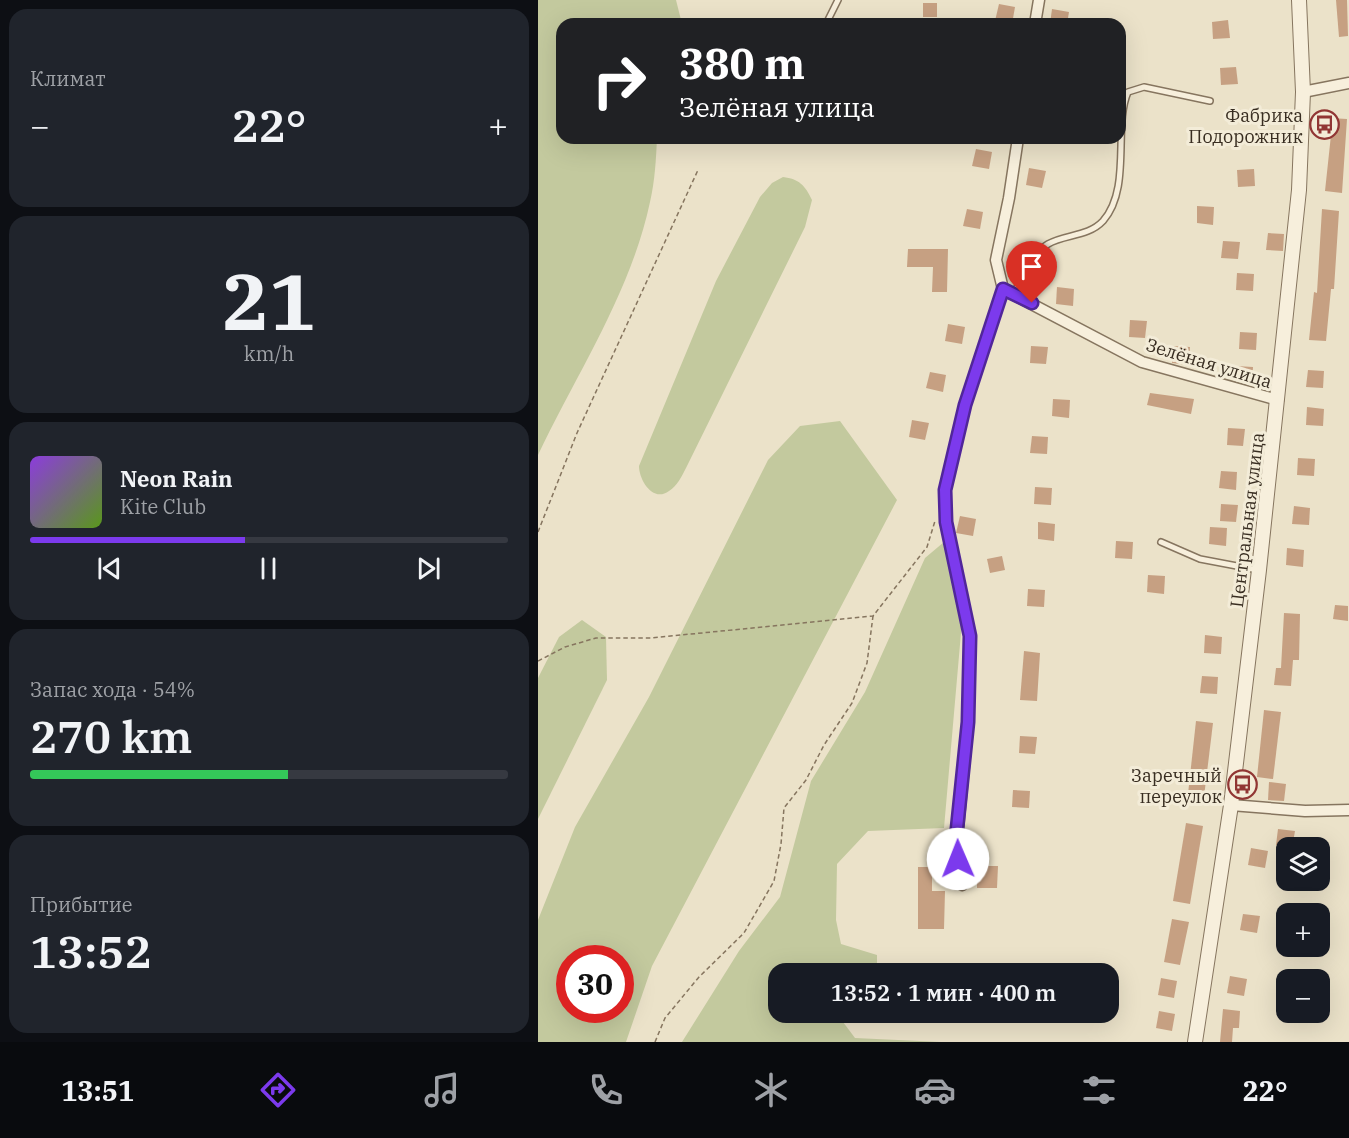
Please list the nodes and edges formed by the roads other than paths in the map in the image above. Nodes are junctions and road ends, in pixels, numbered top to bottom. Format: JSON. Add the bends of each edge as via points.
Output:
{"nodes":[{"id":1,"x":838,"y":0,"type":"edge"},
{"id":2,"x":1039,"y":0,"type":"edge"},
{"id":3,"x":1299,"y":0,"type":"edge"},
{"id":4,"x":829,"y":18,"type":"edge"},
{"id":5,"x":1036,"y":18,"type":"edge"},
{"id":6,"x":1348,"y":83,"type":"edge"},
{"id":7,"x":1303,"y":92,"type":"junction"},
{"id":8,"x":1126,"y":96,"type":"edge"},
{"id":9,"x":1210,"y":101,"type":"dead end"},
{"id":10,"x":1017,"y":144,"type":"edge"},
{"id":11,"x":1123,"y":144,"type":"edge"},
{"id":12,"x":1008,"y":291,"type":"junction"},
{"id":13,"x":1278,"y":400,"type":"junction"},
{"id":14,"x":1161,"y":542,"type":"dead end"},
{"id":15,"x":1259,"y":570,"type":"junction"},
{"id":16,"x":1231,"y":805,"type":"junction"},
{"id":17,"x":1348,"y":810,"type":"edge"},
{"id":18,"x":962,"y":885,"type":"dead end"},
{"id":19,"x":1195,"y":1042,"type":"edge"}],
"edges":[{"from":1,"to":4,"type":"lane"},
{"from":2,"to":5,"type":"street"},
{"from":3,"to":7,"type":"street","name":"Центральная улица"},
{"from":6,"to":7,"type":"street"},
{"from":7,"to":13,"type":"street","name":"Центральная улица","via":[[1299,190]]},
{"from":8,"to":9,"type":"lane","via":[[1128,92],[1144,87]]},
{"from":10,"to":12,"type":"street","via":[[996,260]]},
{"from":11,"to":12,"type":"lane","via":[[1114,201],[1102,222],[1078,236],[1049,244]]},
{"from":12,"to":13,"type":"street","name":"Зелёная улица","via":[[1142,362]]},
{"from":12,"to":18,"type":"street","via":[[965,405],[945,490],[946,522],[970,636],[968,722],[956,838]]},
{"from":13,"to":15,"type":"street","name":"Центральная улица"},
{"from":14,"to":15,"type":"lane","via":[[1200,559]]},
{"from":15,"to":16,"type":"street","name":"Центральная улица"},
{"from":16,"to":17,"type":"street"},
{"from":16,"to":19,"type":"street","name":"Центральная улица"}]}
